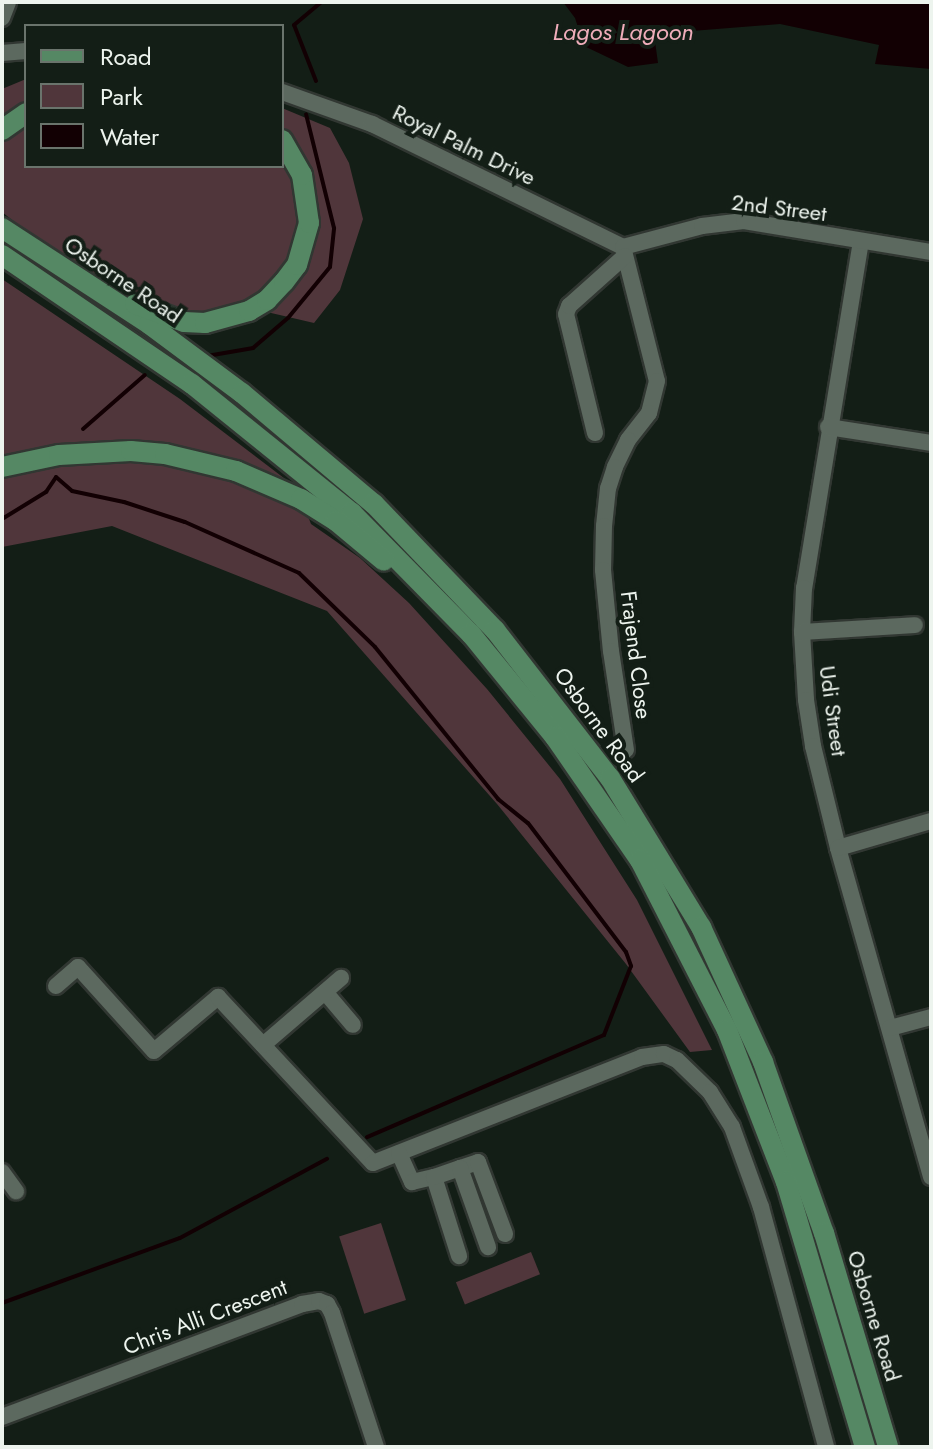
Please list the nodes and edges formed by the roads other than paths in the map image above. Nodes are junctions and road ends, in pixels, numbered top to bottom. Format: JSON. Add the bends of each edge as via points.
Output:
{"nodes":[{"id":1,"x":24,"y":51,"type":"edge"},
{"id":2,"x":2,"y":53,"type":"edge"},
{"id":3,"x":284,"y":93,"type":"edge"},
{"id":4,"x":24,"y":114,"type":"edge"},
{"id":5,"x":2,"y":130,"type":"edge"},
{"id":6,"x":284,"y":144,"type":"edge"},
{"id":7,"x":2,"y":217,"type":"edge"},
{"id":8,"x":2,"y":228,"type":"edge"},
{"id":9,"x":861,"y":241,"type":"junction"},
{"id":10,"x":26,"y":243,"type":"junction"},
{"id":11,"x":624,"y":252,"type":"junction"},
{"id":12,"x":931,"y":252,"type":"edge"},
{"id":13,"x":2,"y":255,"type":"edge"},
{"id":14,"x":91,"y":285,"type":"junction"},
{"id":15,"x":828,"y":427,"type":"junction"},
{"id":16,"x":595,"y":433,"type":"dead end"},
{"id":17,"x":931,"y":443,"type":"edge"},
{"id":18,"x":2,"y":467,"type":"edge"},
{"id":19,"x":428,"y":587,"type":"junction"},
{"id":20,"x":915,"y":625,"type":"dead end"},
{"id":21,"x":802,"y":632,"type":"junction"},
{"id":22,"x":626,"y":750,"type":"dead end"},
{"id":23,"x":931,"y":821,"type":"edge"},
{"id":24,"x":838,"y":848,"type":"junction"},
{"id":25,"x":341,"y":978,"type":"dead end"},
{"id":26,"x":56,"y":986,"type":"dead end"},
{"id":27,"x":325,"y":992,"type":"junction"},
{"id":28,"x":931,"y":1017,"type":"edge"},
{"id":29,"x":353,"y":1025,"type":"dead end"},
{"id":30,"x":890,"y":1028,"type":"junction"},
{"id":31,"x":263,"y":1045,"type":"junction"},
{"id":32,"x":399,"y":1153,"type":"junction"},
{"id":33,"x":460,"y":1168,"type":"junction"},
{"id":34,"x":2,"y":1172,"type":"edge"},
{"id":35,"x":434,"y":1177,"type":"junction"},
{"id":36,"x":931,"y":1177,"type":"edge"},
{"id":37,"x":16,"y":1191,"type":"dead end"},
{"id":38,"x":505,"y":1234,"type":"dead end"},
{"id":39,"x":488,"y":1247,"type":"dead end"},
{"id":40,"x":459,"y":1256,"type":"dead end"},
{"id":41,"x":2,"y":1417,"type":"edge"},
{"id":42,"x":376,"y":1447,"type":"edge"},
{"id":43,"x":826,"y":1447,"type":"edge"},
{"id":44,"x":865,"y":1447,"type":"edge"},
{"id":45,"x":888,"y":1447,"type":"edge"}],
"edges":[{"from":1,"to":2,"type":"street"},
{"from":3,"to":11,"type":"street","name":"Royal Palm Drive","via":[[372,124]]},
{"from":4,"to":5,"type":"main road"},
{"from":6,"to":14,"type":"main road","via":[[302,175],[309,223],[297,265],[267,300],[227,319],[184,322]]},
{"from":7,"to":10,"type":"main road"},
{"from":8,"to":10,"type":"main road","name":"Osborne Road"},
{"from":9,"to":11,"type":"street","name":"2nd Street","via":[[744,221],[702,226]]},
{"from":9,"to":12,"type":"street","name":"2nd Street"},
{"from":9,"to":15,"type":"street","name":"Udi Street"},
{"from":10,"to":14,"type":"main road","name":"Osborne Road"},
{"from":11,"to":16,"type":"street","via":[[566,314]]},
{"from":11,"to":22,"type":"street","name":"Frajend Close","via":[[657,381],[649,413],[615,467],[605,513],[603,570]]},
{"from":13,"to":19,"type":"main road","name":"Osborne Road","via":[[148,352],[249,428],[352,513]]},
{"from":14,"to":45,"type":"main road","name":"Osborne Road","via":[[242,393],[374,504],[495,630],[610,778],[701,927],[763,1062],[824,1233]]},
{"from":15,"to":17,"type":"street"},
{"from":15,"to":21,"type":"street","name":"Udi Street"},
{"from":18,"to":19,"type":"main road","via":[[97,451],[165,454],[236,471],[269,483],[336,521],[389,566]]},
{"from":19,"to":44,"type":"main road","name":"Osborne Road","via":[[555,737],[640,860],[685,944],[727,1030],[786,1182]]},
{"from":20,"to":21,"type":"street"},
{"from":21,"to":24,"type":"street","name":"Udi Street","via":[[813,746]]},
{"from":23,"to":24,"type":"street"},
{"from":24,"to":30,"type":"street","name":"Udi Street"},
{"from":25,"to":27,"type":"street"},
{"from":26,"to":31,"type":"street","via":[[78,967],[154,1051],[218,997]]},
{"from":27,"to":29,"type":"street"},
{"from":27,"to":31,"type":"street"},
{"from":28,"to":30,"type":"street"},
{"from":30,"to":36,"type":"street","name":"Udi Street"},
{"from":31,"to":32,"type":"street","via":[[373,1163]]},
{"from":32,"to":35,"type":"street","via":[[412,1182]]},
{"from":32,"to":43,"type":"street","via":[[642,1057],[664,1054],[677,1060],[710,1092],[732,1127],[761,1207]]},
{"from":33,"to":35,"type":"street"},
{"from":33,"to":38,"type":"street","via":[[478,1162]]},
{"from":33,"to":39,"type":"street"},
{"from":34,"to":37,"type":"street"},
{"from":35,"to":40,"type":"street"},
{"from":41,"to":42,"type":"street","name":"Chris Alli Crescent","via":[[319,1301],[332,1313]]}]}
